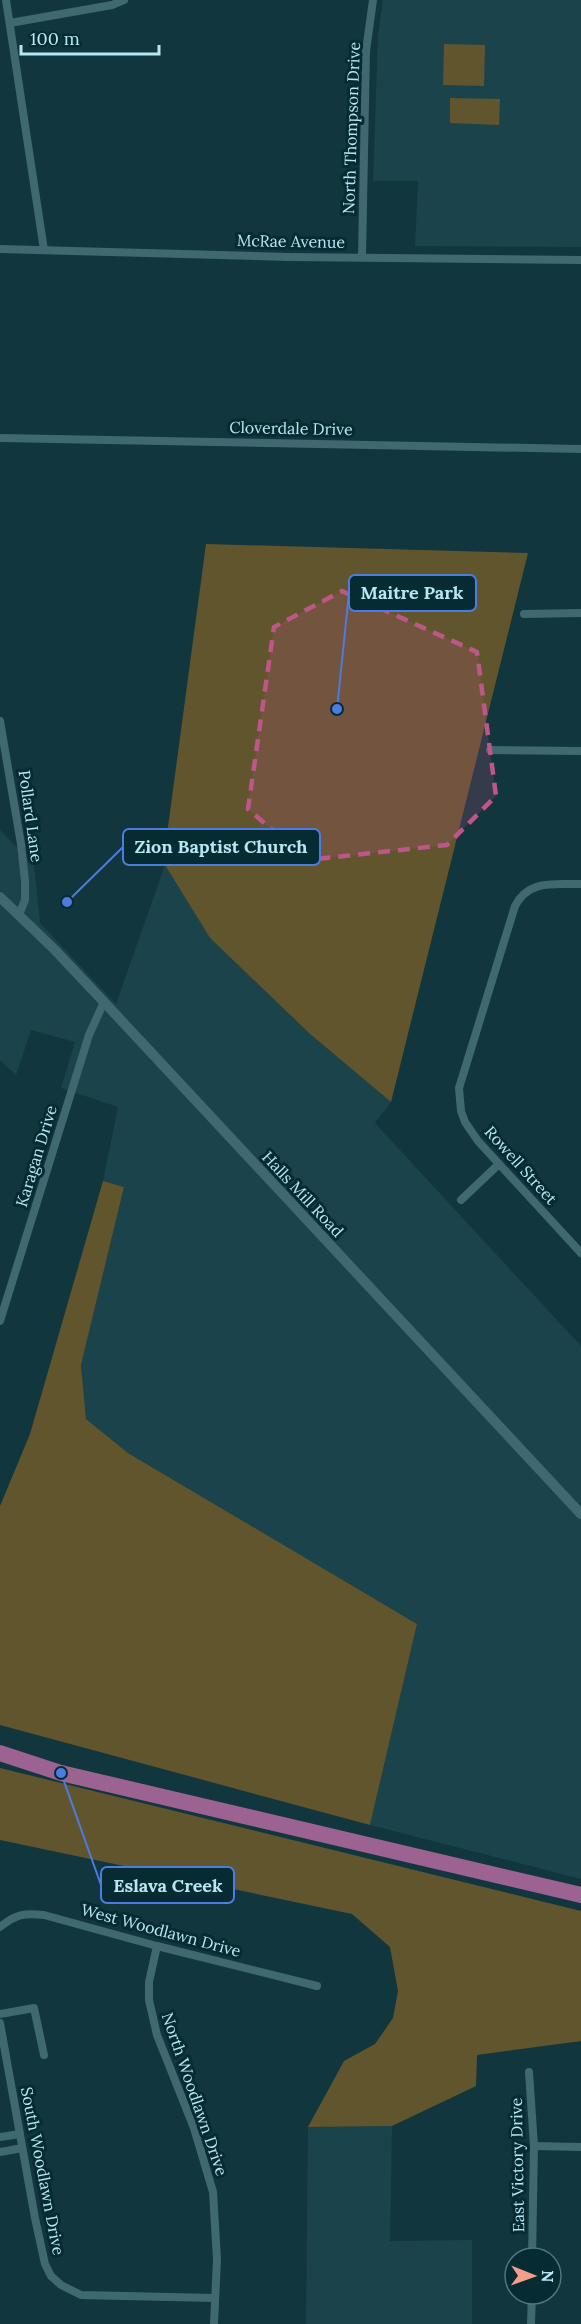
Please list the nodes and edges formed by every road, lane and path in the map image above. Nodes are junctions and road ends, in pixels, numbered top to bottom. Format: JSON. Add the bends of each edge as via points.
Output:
{"nodes":[{"id":1,"x":6,"y":0,"type":"edge"},
{"id":2,"x":124,"y":0,"type":"edge"},
{"id":3,"x":373,"y":0,"type":"edge"},
{"id":4,"x":10,"y":22,"type":"junction"},
{"id":5,"x":0,"y":249,"type":"edge"},
{"id":6,"x":44,"y":250,"type":"junction"},
{"id":7,"x":362,"y":257,"type":"junction"},
{"id":8,"x":581,"y":260,"type":"edge"},
{"id":9,"x":0,"y":438,"type":"edge"},
{"id":10,"x":581,"y":449,"type":"edge"},
{"id":11,"x":581,"y":613,"type":"edge"},
{"id":12,"x":524,"y":614,"type":"dead end"},
{"id":13,"x":0,"y":721,"type":"edge"},
{"id":14,"x":490,"y":750,"type":"dead end"},
{"id":15,"x":581,"y":751,"type":"edge"},
{"id":16,"x":581,"y":884,"type":"edge"},
{"id":17,"x":0,"y":897,"type":"edge"},
{"id":18,"x":19,"y":915,"type":"junction"},
{"id":19,"x":104,"y":1002,"type":"junction"},
{"id":20,"x":499,"y":1164,"type":"junction"},
{"id":21,"x":461,"y":1200,"type":"dead end"},
{"id":22,"x":581,"y":1252,"type":"edge"},
{"id":23,"x":0,"y":1321,"type":"edge"},
{"id":24,"x":581,"y":1514,"type":"edge"},
{"id":25,"x":0,"y":1927,"type":"edge"},
{"id":26,"x":157,"y":1946,"type":"junction"},
{"id":27,"x":316,"y":1986,"type":"dead end"},
{"id":28,"x":0,"y":2014,"type":"edge"},
{"id":29,"x":0,"y":2022,"type":"edge"},
{"id":30,"x":44,"y":2055,"type":"dead end"},
{"id":31,"x":529,"y":2072,"type":"dead end"},
{"id":32,"x":20,"y":2134,"type":"junction"},
{"id":33,"x":0,"y":2137,"type":"edge"},
{"id":34,"x":534,"y":2146,"type":"junction"},
{"id":35,"x":581,"y":2147,"type":"edge"},
{"id":36,"x":22,"y":2148,"type":"junction"},
{"id":37,"x":0,"y":2152,"type":"edge"},
{"id":38,"x":532,"y":2246,"type":"edge"},
{"id":39,"x":215,"y":2298,"type":"junction"},
{"id":40,"x":532,"y":2306,"type":"edge"},
{"id":41,"x":214,"y":2324,"type":"edge"},
{"id":42,"x":531,"y":2324,"type":"edge"}],
"edges":[{"from":1,"to":4,"type":"street"},
{"from":2,"to":4,"type":"street"},
{"from":3,"to":7,"type":"street","name":"North Thompson Drive","via":[[366,51]]},
{"from":4,"to":6,"type":"street"},
{"from":5,"to":6,"type":"street","name":"McRae Avenue"},
{"from":6,"to":7,"type":"street","name":"McRae Avenue"},
{"from":7,"to":8,"type":"street","name":"McRae Avenue"},
{"from":9,"to":10,"type":"street","name":"Cloverdale Drive"},
{"from":11,"to":12,"type":"street"},
{"from":13,"to":18,"type":"street","name":"Pollard Lane","via":[[25,881],[25,900]]},
{"from":14,"to":15,"type":"street"},
{"from":16,"to":20,"type":"street","name":"Rowell Street","via":[[544,885],[521,895],[459,1088],[460,1111],[465,1122]]},
{"from":17,"to":18,"type":"street","name":"Halls Mill Road"},
{"from":18,"to":19,"type":"street","name":"Halls Mill Road"},
{"from":19,"to":23,"type":"street","name":"Karagan Drive","via":[[89,1035]]},
{"from":19,"to":24,"type":"street","name":"Halls Mill Road"},
{"from":20,"to":21,"type":"street"},
{"from":20,"to":22,"type":"street","name":"Rowell Street"},
{"from":25,"to":26,"type":"street","name":"West Woodlawn Drive","via":[[12,1917],[44,1914]]},
{"from":26,"to":27,"type":"street","name":"West Woodlawn Drive"},
{"from":26,"to":39,"type":"street","name":"North Woodlawn Drive","via":[[149,2000],[157,2035],[194,2128],[213,2192]]},
{"from":28,"to":30,"type":"street","via":[[34,2008]]},
{"from":29,"to":32,"type":"street","name":"South Woodlawn Drive"},
{"from":31,"to":34,"type":"street","name":"East Victory Drive"},
{"from":32,"to":33,"type":"street"},
{"from":32,"to":36,"type":"street","name":"South Woodlawn Drive"},
{"from":34,"to":35,"type":"street"},
{"from":34,"to":38,"type":"street","name":"East Victory Drive"},
{"from":36,"to":37,"type":"street"},
{"from":36,"to":39,"type":"street","name":"South Woodlawn Drive","via":[[45,2264],[51,2276],[70,2291],[81,2295]]},
{"from":39,"to":41,"type":"street","name":"North Woodlawn Drive"},
{"from":40,"to":42,"type":"street"}]}
